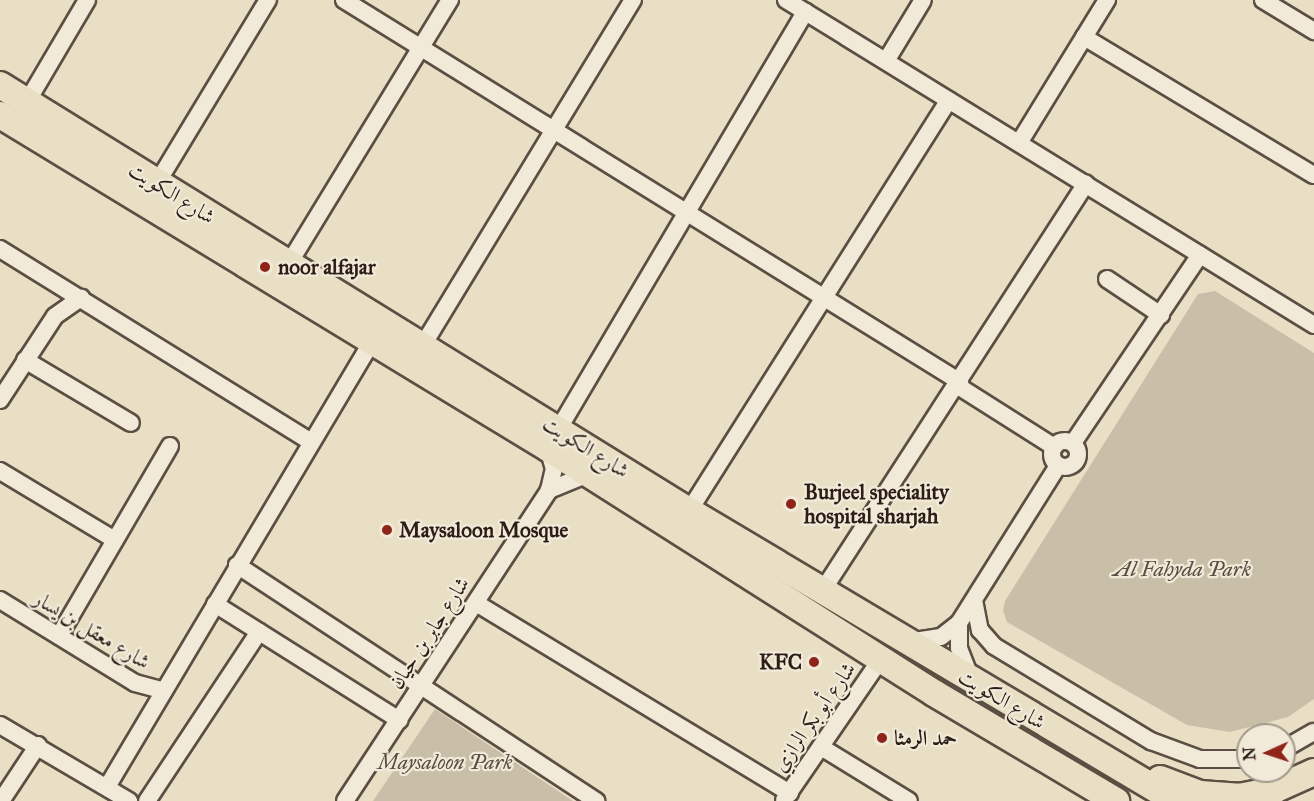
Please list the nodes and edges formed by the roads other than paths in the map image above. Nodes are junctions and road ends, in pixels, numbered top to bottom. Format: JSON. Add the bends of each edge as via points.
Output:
{"nodes":[{"id":1,"x":87,"y":0,"type":"edge"},
{"id":2,"x":268,"y":0,"type":"edge"},
{"id":3,"x":344,"y":0,"type":"edge"},
{"id":4,"x":450,"y":0,"type":"edge"},
{"id":5,"x":633,"y":0,"type":"edge"},
{"id":6,"x":786,"y":0,"type":"edge"},
{"id":7,"x":923,"y":0,"type":"edge"},
{"id":8,"x":1107,"y":0,"type":"edge"},
{"id":9,"x":1263,"y":0,"type":"edge"},
{"id":10,"x":805,"y":12,"type":"junction"},
{"id":11,"x":1314,"y":31,"type":"edge"},
{"id":12,"x":1084,"y":37,"type":"junction"},
{"id":13,"x":421,"y":48,"type":"junction"},
{"id":14,"x":886,"y":61,"type":"junction"},
{"id":15,"x":0,"y":86,"type":"edge"},
{"id":16,"x":949,"y":100,"type":"junction"},
{"id":17,"x":27,"y":102,"type":"junction"},
{"id":18,"x":0,"y":115,"type":"edge"},
{"id":19,"x":554,"y":131,"type":"junction"},
{"id":20,"x":1019,"y":143,"type":"junction"},
{"id":21,"x":1314,"y":175,"type":"edge"},
{"id":22,"x":157,"y":183,"type":"junction"},
{"id":23,"x":1086,"y":184,"type":"junction"},
{"id":24,"x":687,"y":215,"type":"junction"},
{"id":25,"x":0,"y":249,"type":"edge"},
{"id":26,"x":1200,"y":255,"type":"junction"},
{"id":27,"x":288,"y":265,"type":"junction"},
{"id":28,"x":1107,"y":279,"type":"dead end"},
{"id":29,"x":81,"y":298,"type":"junction"},
{"id":30,"x":823,"y":298,"type":"junction"},
{"id":31,"x":1161,"y":315,"type":"junction"},
{"id":32,"x":1314,"y":325,"type":"edge"},
{"id":33,"x":371,"y":343,"type":"junction"},
{"id":34,"x":423,"y":345,"type":"junction"},
{"id":35,"x":25,"y":360,"type":"junction"},
{"id":36,"x":959,"y":384,"type":"junction"},
{"id":37,"x":442,"y":385,"type":"junction"},
{"id":38,"x":498,"y":392,"type":"junction"},
{"id":39,"x":0,"y":400,"type":"edge"},
{"id":40,"x":131,"y":423,"type":"dead end"},
{"id":41,"x":553,"y":439,"type":"junction"},
{"id":42,"x":311,"y":442,"type":"junction"},
{"id":43,"x":1073,"y":443,"type":"junction"},
{"id":44,"x":170,"y":446,"type":"dead end"},
{"id":45,"x":1054,"y":447,"type":"junction"},
{"id":46,"x":1058,"y":466,"type":"junction"},
{"id":47,"x":0,"y":471,"type":"edge"},
{"id":48,"x":588,"y":474,"type":"junction"},
{"id":49,"x":549,"y":490,"type":"junction"},
{"id":50,"x":689,"y":511,"type":"junction"},
{"id":51,"x":115,"y":540,"type":"junction"},
{"id":52,"x":237,"y":566,"type":"junction"},
{"id":53,"x":823,"y":590,"type":"junction"},
{"id":54,"x":0,"y":600,"type":"edge"},
{"id":55,"x":974,"y":600,"type":"junction"},
{"id":56,"x":476,"y":603,"type":"junction"},
{"id":57,"x":215,"y":604,"type":"junction"},
{"id":58,"x":959,"y":623,"type":"junction"},
{"id":59,"x":259,"y":632,"type":"junction"},
{"id":60,"x":59,"y":636,"type":"junction"},
{"id":61,"x":908,"y":642,"type":"junction"},
{"id":62,"x":881,"y":659,"type":"junction"},
{"id":63,"x":973,"y":682,"type":"junction"},
{"id":64,"x":421,"y":685,"type":"junction"},
{"id":65,"x":164,"y":691,"type":"junction"},
{"id":66,"x":933,"y":693,"type":"junction"},
{"id":67,"x":998,"y":697,"type":"junction"},
{"id":68,"x":399,"y":720,"type":"junction"},
{"id":69,"x":0,"y":725,"type":"edge"},
{"id":70,"x":1314,"y":732,"type":"edge"},
{"id":71,"x":1296,"y":742,"type":"edge"},
{"id":72,"x":38,"y":745,"type":"junction"},
{"id":73,"x":821,"y":747,"type":"junction"},
{"id":74,"x":1236,"y":759,"type":"edge"},
{"id":75,"x":1122,"y":770,"type":"junction"},
{"id":76,"x":1314,"y":772,"type":"edge"},
{"id":77,"x":107,"y":787,"type":"junction"},
{"id":78,"x":787,"y":797,"type":"edge"},
{"id":79,"x":1113,"y":800,"type":"edge"},
{"id":80,"x":1,"y":801,"type":"edge"},
{"id":81,"x":129,"y":801,"type":"edge"},
{"id":82,"x":147,"y":801,"type":"edge"},
{"id":83,"x":345,"y":801,"type":"edge"},
{"id":84,"x":596,"y":801,"type":"edge"},
{"id":85,"x":909,"y":801,"type":"edge"},
{"id":86,"x":1176,"y":801,"type":"edge"}],
"edges":[{"from":1,"to":17,"type":"street"},
{"from":2,"to":22,"type":"street"},
{"from":3,"to":13,"type":"street"},
{"from":4,"to":13,"type":"street"},
{"from":5,"to":19,"type":"street"},
{"from":6,"to":10,"type":"street"},
{"from":7,"to":14,"type":"street"},
{"from":8,"to":12,"type":"street"},
{"from":9,"to":11,"type":"street"},
{"from":10,"to":14,"type":"street"},
{"from":10,"to":24,"type":"street"},
{"from":12,"to":20,"type":"street"},
{"from":12,"to":21,"type":"street"},
{"from":13,"to":19,"type":"street"},
{"from":13,"to":27,"type":"street"},
{"from":14,"to":16,"type":"street"},
{"from":15,"to":17,"type":"main road","name":"شارع الكويت"},
{"from":16,"to":20,"type":"street"},
{"from":16,"to":30,"type":"street"},
{"from":17,"to":22,"type":"main road","name":"شارع الكويت"},
{"from":18,"to":33,"type":"main road","name":"شارع الكويت"},
{"from":19,"to":24,"type":"street"},
{"from":19,"to":34,"type":"street"},
{"from":20,"to":23,"type":"street"},
{"from":22,"to":27,"type":"main road","name":"شارع الكويت"},
{"from":23,"to":26,"type":"street"},
{"from":23,"to":36,"type":"street"},
{"from":24,"to":30,"type":"street"},
{"from":24,"to":41,"type":"street"},
{"from":25,"to":29,"type":"street"},
{"from":26,"to":31,"type":"street"},
{"from":26,"to":32,"type":"street"},
{"from":27,"to":34,"type":"main road","name":"شارع الكويت"},
{"from":28,"to":31,"type":"street"},
{"from":29,"to":35,"type":"street","via":[[55,316]]},
{"from":29,"to":42,"type":"street"},
{"from":30,"to":36,"type":"street"},
{"from":30,"to":50,"type":"street"},
{"from":31,"to":43,"type":"street"},
{"from":33,"to":37,"type":"main road","name":"شارع الكويت"},
{"from":33,"to":42,"type":"street"},
{"from":34,"to":38,"type":"main road","name":"شارع الكويت"},
{"from":35,"to":39,"type":"street"},
{"from":35,"to":40,"type":"street"},
{"from":36,"to":45,"type":"street"},
{"from":36,"to":53,"type":"street"},
{"from":37,"to":38,"type":"main road","via":[[440,375],[446,372],[480,389]]},
{"from":37,"to":41,"type":"main road","name":"شارع الكويت"},
{"from":38,"to":41,"type":"main road","name":"شارع الكويت"},
{"from":41,"to":48,"type":"main road","name":"شارع الكويت"},
{"from":41,"to":49,"type":"street","name":"شارع جابر بن حيان","via":[[554,469]]},
{"from":41,"to":50,"type":"main road","name":"شارع الكويت"},
{"from":42,"to":52,"type":"street"},
{"from":43,"to":45,"type":"street","via":[[1065,440]]},
{"from":43,"to":46,"type":"street","via":[[1078,450],[1076,463],[1067,468]]},
{"from":44,"to":51,"type":"street"},
{"from":45,"to":46,"type":"street","via":[[1053,459]]},
{"from":46,"to":55,"type":"street"},
{"from":47,"to":51,"type":"street"},
{"from":48,"to":49,"type":"street"},
{"from":48,"to":62,"type":"main road","name":"شارع الكويت"},
{"from":49,"to":56,"type":"street","name":"شارع جابر بن حيان"},
{"from":50,"to":53,"type":"main road","name":"شارع الكويت"},
{"from":51,"to":60,"type":"street"},
{"from":52,"to":57,"type":"street"},
{"from":52,"to":64,"type":"street"},
{"from":53,"to":61,"type":"main road","name":"شارع الكويت"},
{"from":54,"to":60,"type":"street","name":"شارع معقل بن يسار"},
{"from":55,"to":58,"type":"street"},
{"from":55,"to":74,"type":"street","via":[[980,630],[994,646],[1151,741],[1200,759]]},
{"from":56,"to":64,"type":"street","name":"شارع جابر بن حيان"},
{"from":56,"to":78,"type":"street"},
{"from":57,"to":59,"type":"street"},
{"from":57,"to":65,"type":"street"},
{"from":58,"to":61,"type":"street","via":[[930,641]]},
{"from":58,"to":63,"type":"street","via":[[962,660]]},
{"from":59,"to":68,"type":"street"},
{"from":59,"to":82,"type":"street"},
{"from":60,"to":65,"type":"street","name":"شارع معقل بن يسار","via":[[135,683]]},
{"from":61,"to":63,"type":"main road","name":"شارع الكويت"},
{"from":62,"to":66,"type":"main road","name":"شارع الكويت"},
{"from":62,"to":73,"type":"street","name":"شارع أبو بكر الرازي"},
{"from":63,"to":67,"type":"main road","name":"شارع الكويت"},
{"from":64,"to":68,"type":"street","name":"شارع جابر بن حيان"},
{"from":64,"to":84,"type":"street"},
{"from":65,"to":77,"type":"street"},
{"from":66,"to":67,"type":"main road","via":[[954,695],[985,708],[994,705]]},
{"from":66,"to":79,"type":"main road","name":"شارع الكويت"},
{"from":67,"to":75,"type":"main road","name":"شارع الكويت"},
{"from":68,"to":83,"type":"street","name":"شارع جابر بن حيان"},
{"from":69,"to":72,"type":"street"},
{"from":70,"to":71,"type":"street"},
{"from":72,"to":77,"type":"street"},
{"from":72,"to":80,"type":"street"},
{"from":73,"to":78,"type":"street","name":"شارع أبو بكر الرازي"},
{"from":73,"to":85,"type":"street"},
{"from":75,"to":76,"type":"main road","via":[[1150,775],[1200,794],[1226,797],[1274,790]]},
{"from":75,"to":86,"type":"main road","name":"شارع الكويت"},
{"from":77,"to":81,"type":"street"}]}
